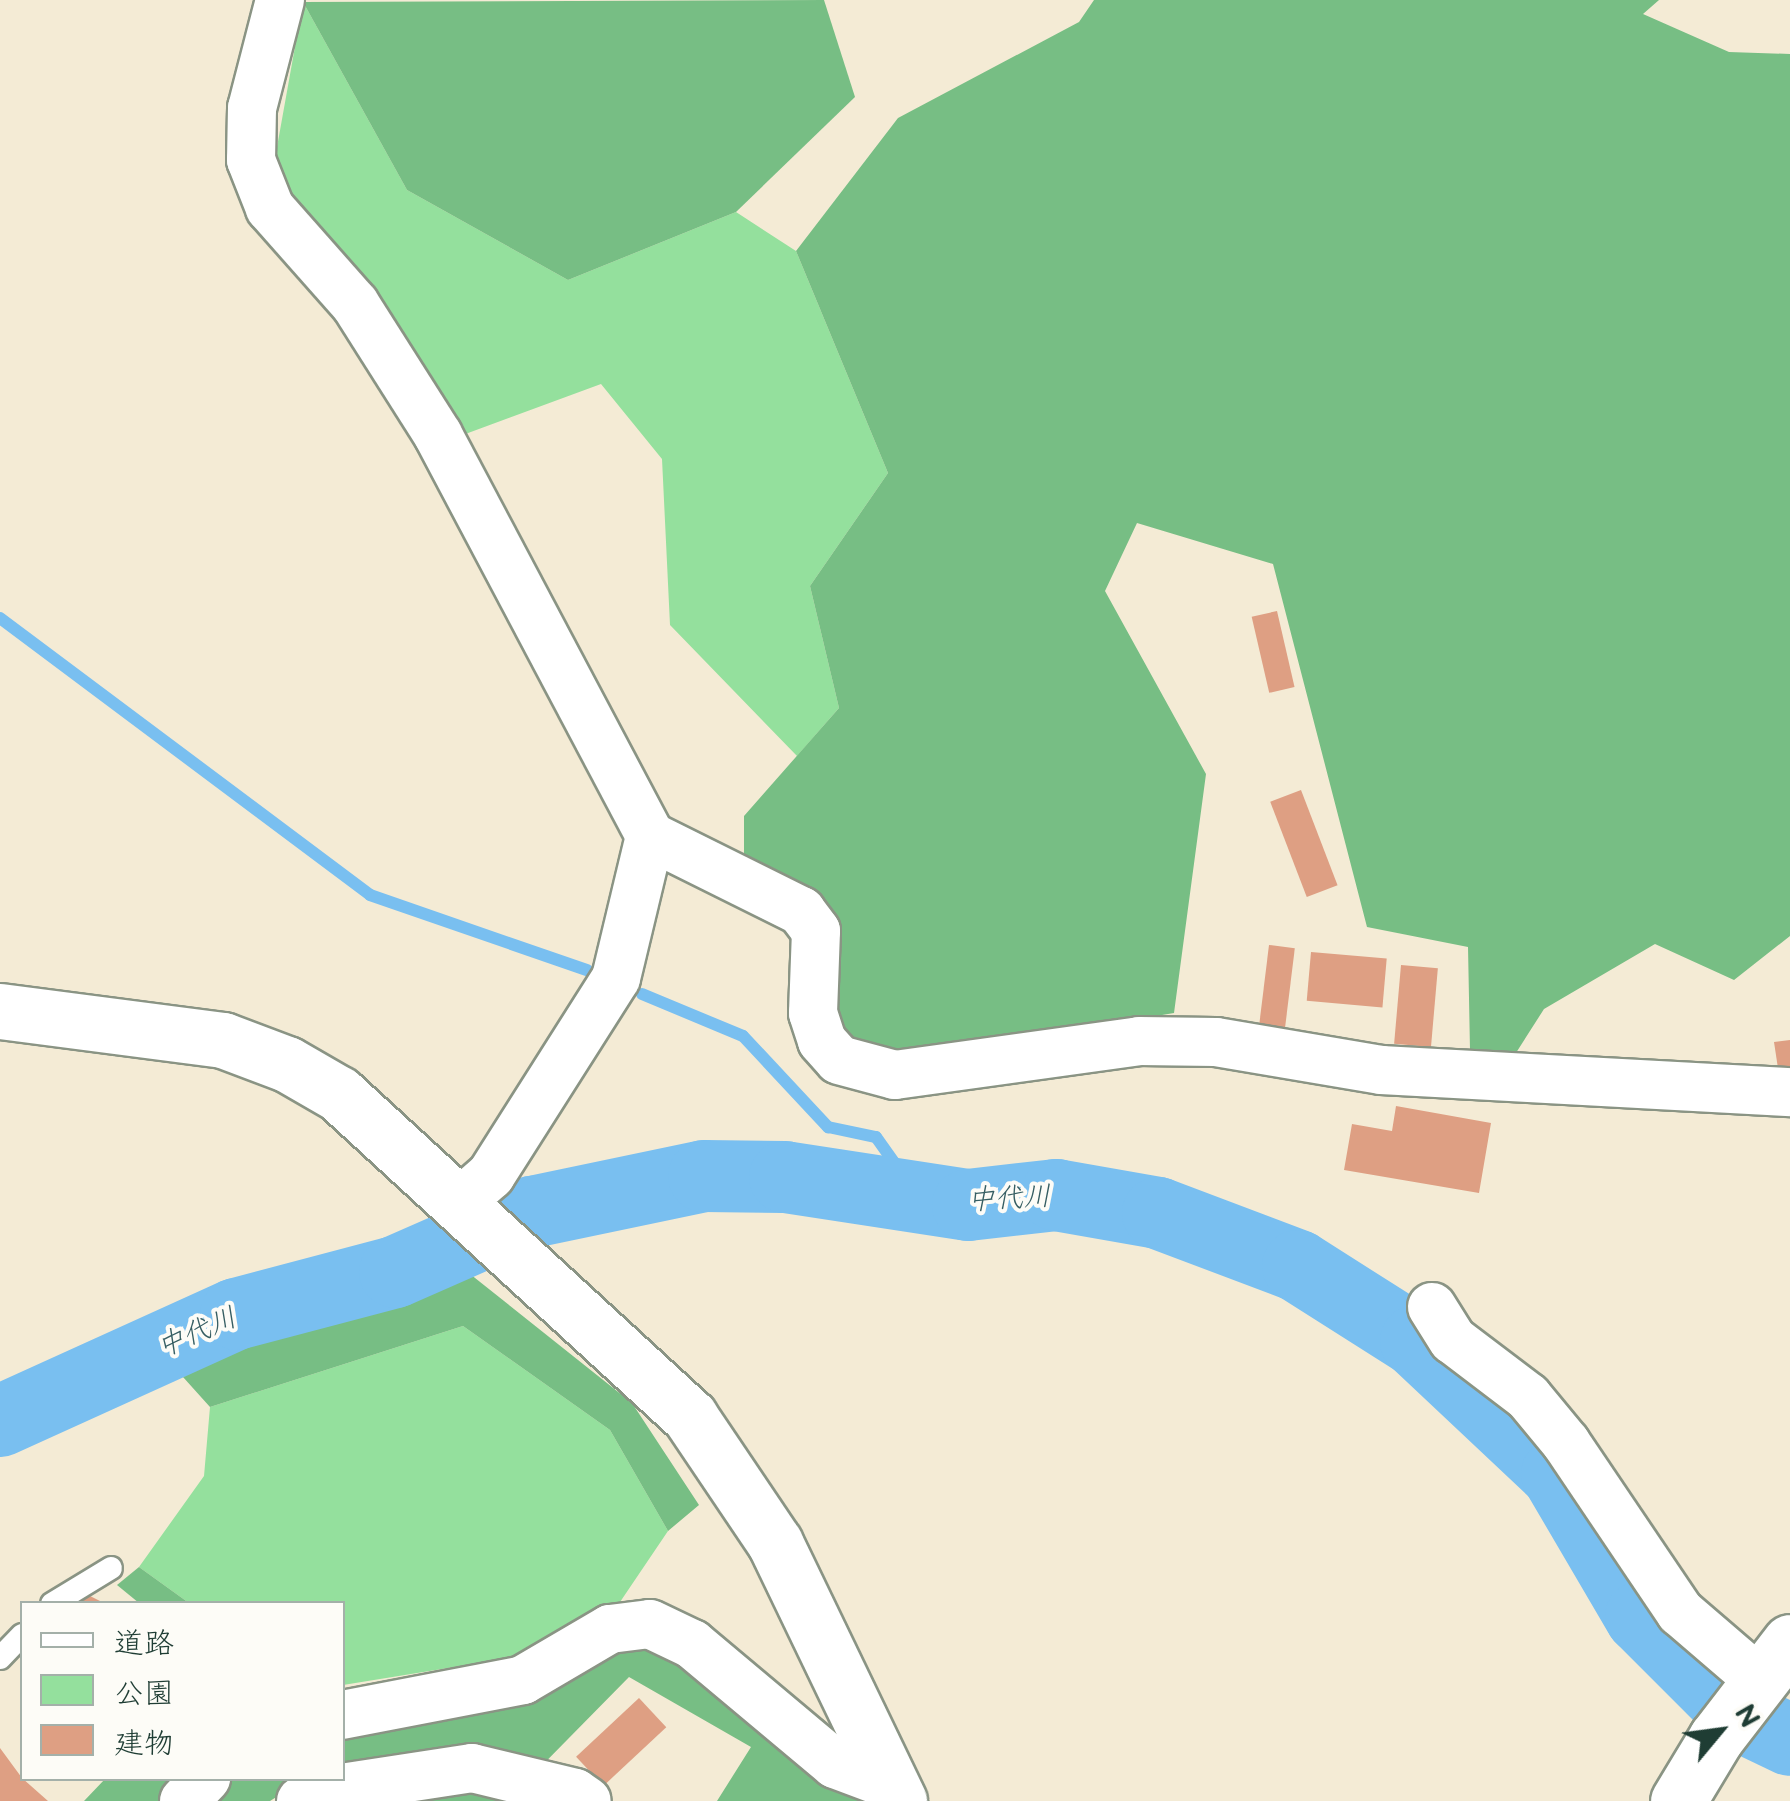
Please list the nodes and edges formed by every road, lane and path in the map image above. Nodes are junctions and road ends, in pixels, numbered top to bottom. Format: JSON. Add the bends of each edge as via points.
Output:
{"nodes":[{"id":1,"x":280,"y":0,"type":"edge"},
{"id":2,"x":650,"y":836,"type":"junction"},
{"id":3,"x":0,"y":1011,"type":"edge"},
{"id":4,"x":1790,"y":1092,"type":"edge"},
{"id":5,"x":460,"y":1202,"type":"junction"},
{"id":6,"x":1432,"y":1308,"type":"dead end"},
{"id":7,"x":112,"y":1568,"type":"dead end"},
{"id":8,"x":57,"y":1601,"type":"edge"},
{"id":9,"x":20,"y":1636,"type":"edge"},
{"id":10,"x":0,"y":1658,"type":"edge"},
{"id":11,"x":1774,"y":1661,"type":"edge"},
{"id":12,"x":345,"y":1713,"type":"edge"},
{"id":13,"x":203,"y":1781,"type":"edge"},
{"id":14,"x":894,"y":1792,"type":"edge"},
{"id":15,"x":184,"y":1801,"type":"edge"},
{"id":16,"x":301,"y":1801,"type":"edge"},
{"id":17,"x":587,"y":1801,"type":"edge"},
{"id":18,"x":1678,"y":1801,"type":"edge"}],
"edges":[{"from":1,"to":2,"type":"street","via":[[252,108],[251,160],[270,208],[356,304],[438,434]]},
{"from":2,"to":4,"type":"street","via":[[801,911],[816,930],[813,1012],[822,1041],[839,1060],[895,1075],[1139,1042],[1216,1042],[1382,1070]]},
{"from":2,"to":5,"type":"street","via":[[616,978],[490,1175]]},
{"from":3,"to":5,"type":"street","via":[[223,1040],[288,1064],[339,1094]]},
{"from":5,"to":14,"type":"street","via":[[690,1418],[774,1543]]},
{"from":6,"to":11,"type":"street","via":[[1454,1340],[1528,1397],[1566,1443],[1680,1612]]},
{"from":7,"to":8,"type":"lane"},
{"from":9,"to":10,"type":"lane"},
{"from":11,"to":18,"type":"street"},
{"from":12,"to":14,"type":"street","via":[[523,1680],[610,1628],[650,1624],[692,1644],[834,1764]]},
{"from":13,"to":15,"type":"street"},
{"from":16,"to":17,"type":"street","via":[[315,1792],[472,1768]]}]}
